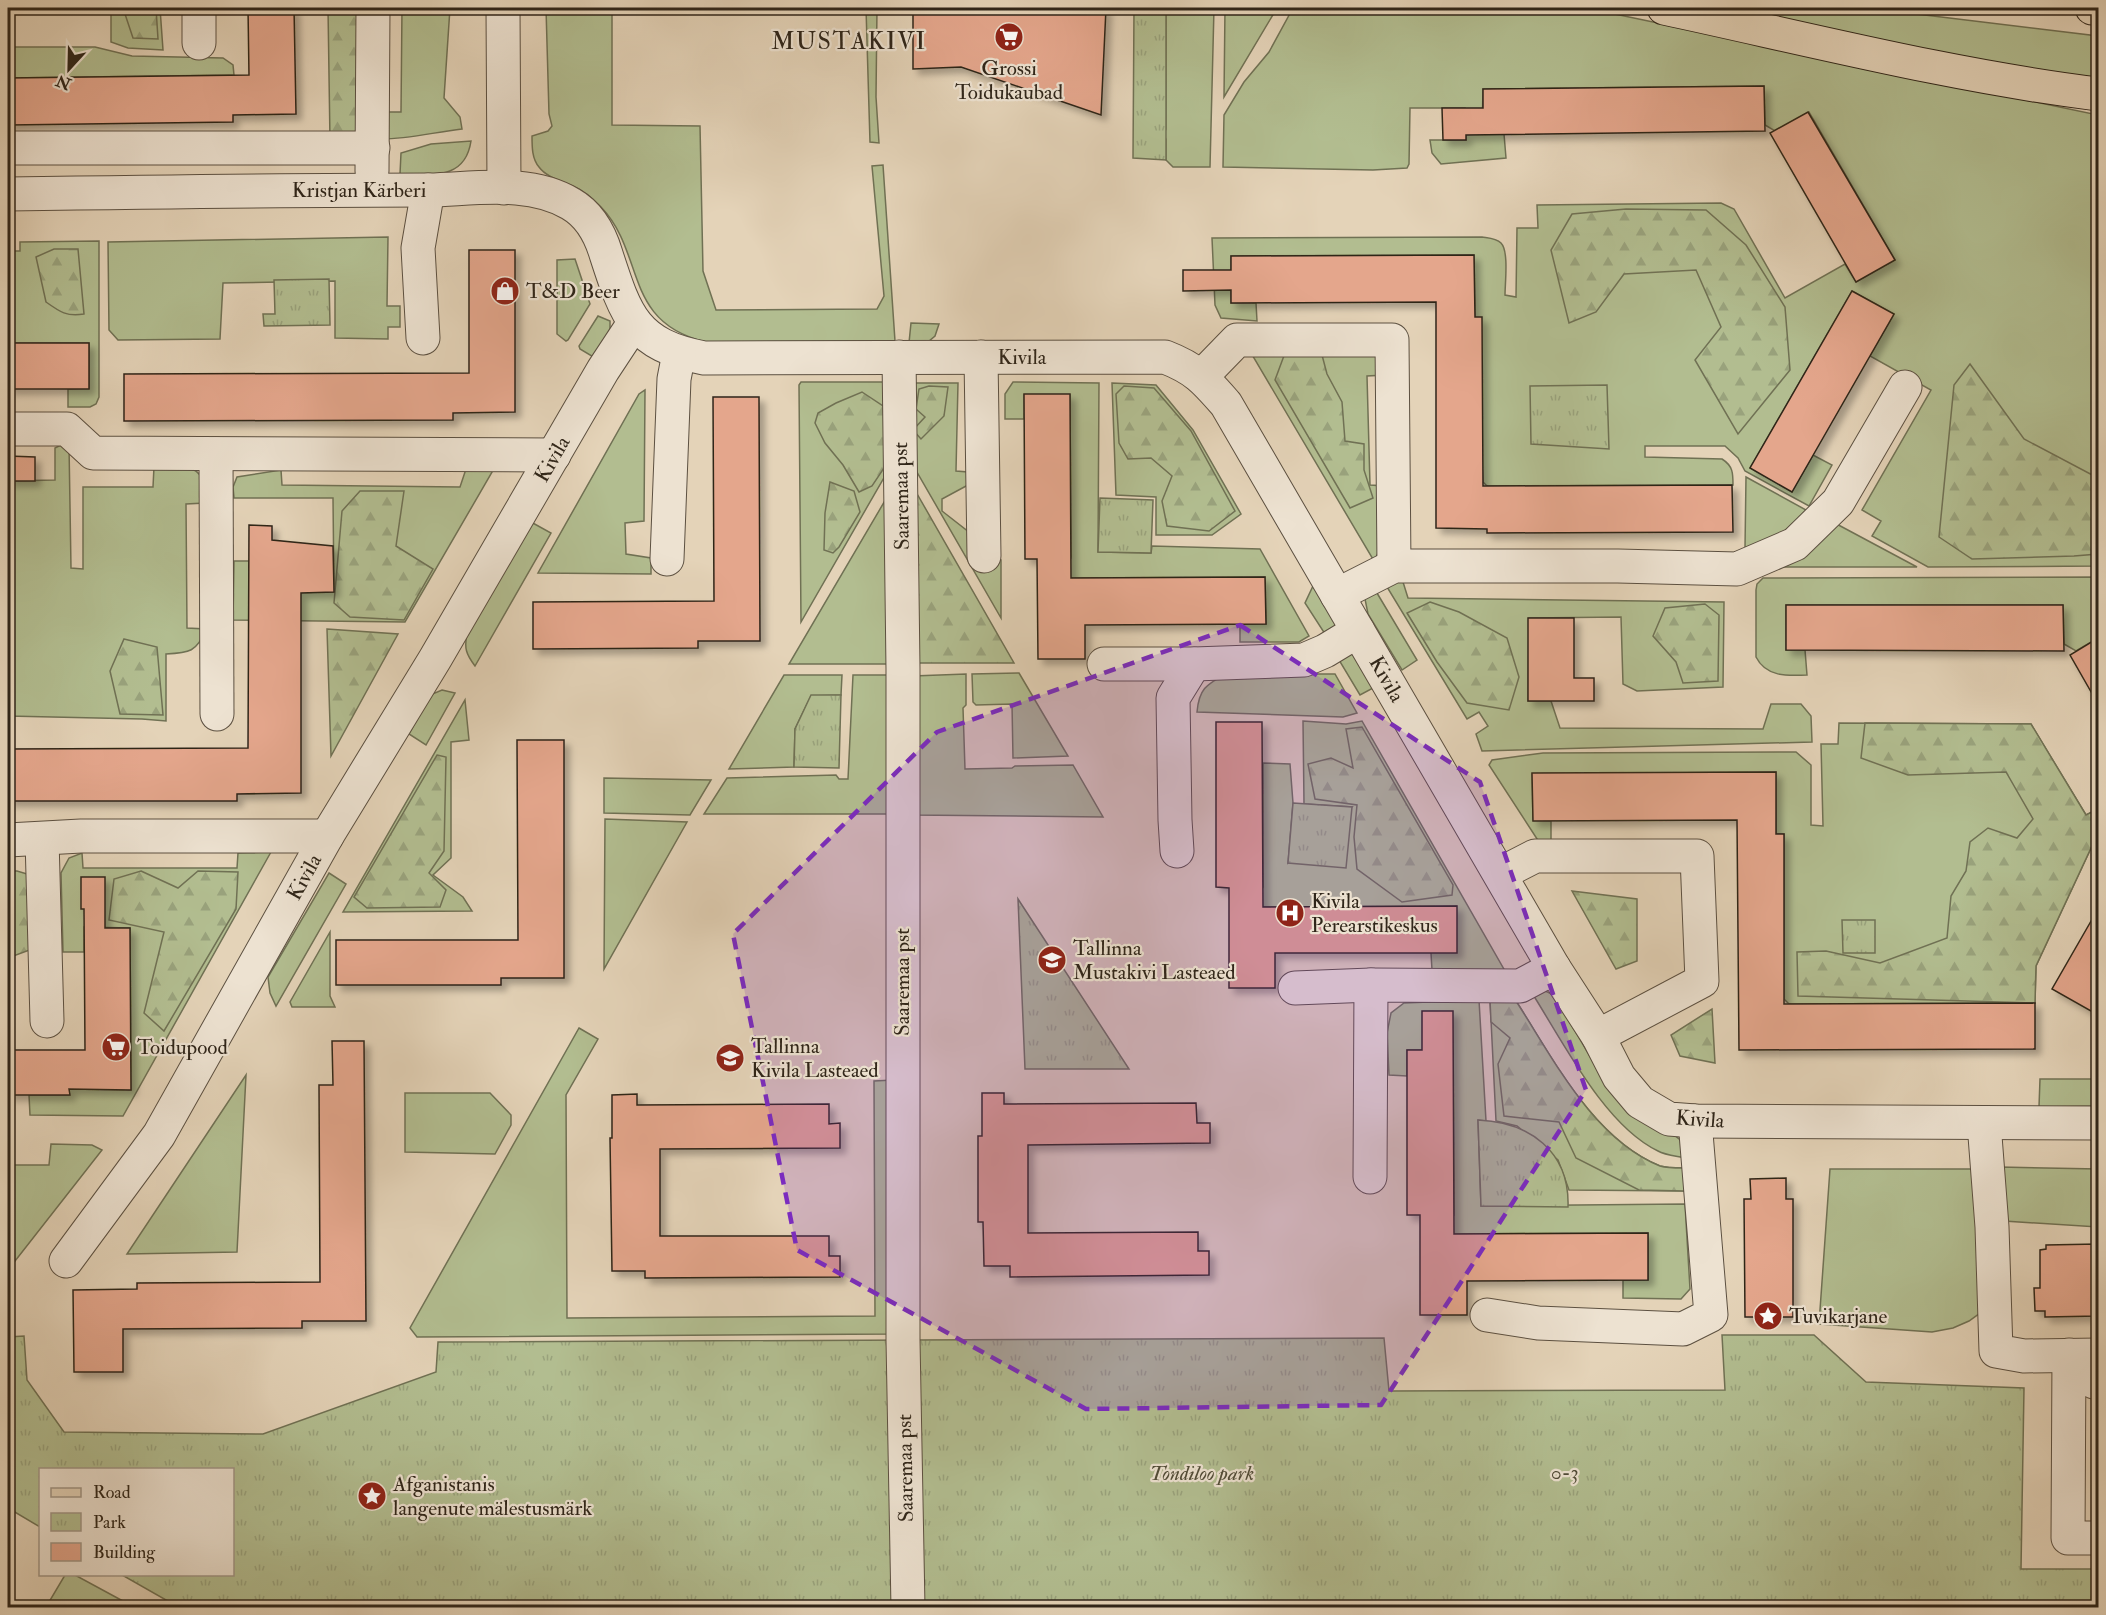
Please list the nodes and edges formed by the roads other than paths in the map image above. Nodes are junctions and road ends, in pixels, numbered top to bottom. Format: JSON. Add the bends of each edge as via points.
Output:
{"nodes":[{"id":1,"x":200,"y":8,"type":"edge"},
{"id":2,"x":374,"y":8,"type":"edge"},
{"id":3,"x":502,"y":8,"type":"edge"},
{"id":4,"x":1664,"y":8,"type":"edge"},
{"id":5,"x":2092,"y":8,"type":"edge"},
{"id":6,"x":2098,"y":8,"type":"edge"},
{"id":7,"x":199,"y":43,"type":"dead end"},
{"id":8,"x":2098,"y":94,"type":"edge"},
{"id":9,"x":8,"y":148,"type":"edge"},
{"id":10,"x":373,"y":148,"type":"junction"},
{"id":11,"x":504,"y":188,"type":"junction"},
{"id":12,"x":372,"y":189,"type":"junction"},
{"id":13,"x":428,"y":190,"type":"junction"},
{"id":14,"x":8,"y":194,"type":"edge"},
{"id":15,"x":634,"y":323,"type":"junction"},
{"id":16,"x":423,"y":338,"type":"dead end"},
{"id":17,"x":679,"y":353,"type":"junction"},
{"id":18,"x":899,"y":357,"type":"junction"},
{"id":19,"x":981,"y":357,"type":"junction"},
{"id":20,"x":1202,"y":376,"type":"junction"},
{"id":21,"x":1905,"y":387,"type":"dead end"},
{"id":22,"x":8,"y":429,"type":"edge"},
{"id":23,"x":216,"y":454,"type":"junction"},
{"id":24,"x":554,"y":456,"type":"junction"},
{"id":25,"x":984,"y":556,"type":"dead end"},
{"id":26,"x":667,"y":560,"type":"dead end"},
{"id":27,"x":1394,"y":567,"type":"junction"},
{"id":28,"x":1337,"y":595,"type":"junction"},
{"id":29,"x":1358,"y":631,"type":"junction"},
{"id":30,"x":1104,"y":664,"type":"dead end"},
{"id":31,"x":1194,"y":664,"type":"junction"},
{"id":32,"x":217,"y":714,"type":"dead end"},
{"id":33,"x":327,"y":836,"type":"junction"},
{"id":34,"x":42,"y":839,"type":"junction"},
{"id":35,"x":8,"y":840,"type":"edge"},
{"id":36,"x":1177,"y":852,"type":"dead end"},
{"id":37,"x":1500,"y":874,"type":"junction"},
{"id":38,"x":1554,"y":968,"type":"junction"},
{"id":39,"x":1371,"y":985,"type":"junction"},
{"id":40,"x":1294,"y":988,"type":"dead end"},
{"id":41,"x":47,"y":1021,"type":"dead end"},
{"id":42,"x":1598,"y":1036,"type":"junction"},
{"id":43,"x":1695,"y":1121,"type":"junction"},
{"id":44,"x":1984,"y":1123,"type":"junction"},
{"id":45,"x":2098,"y":1123,"type":"edge"},
{"id":46,"x":1370,"y":1177,"type":"dead end"},
{"id":47,"x":66,"y":1261,"type":"dead end"},
{"id":48,"x":1487,"y":1316,"type":"dead end"},
{"id":49,"x":2090,"y":1369,"type":"edge"},
{"id":50,"x":2098,"y":1538,"type":"edge"},
{"id":51,"x":909,"y":1608,"type":"edge"}],
"edges":[{"from":1,"to":7,"type":"street"},
{"from":2,"to":10,"type":"street"},
{"from":3,"to":11,"type":"street"},
{"from":4,"to":8,"type":"main road","via":[[1952,71]]},
{"from":5,"to":6,"type":"main road"},
{"from":9,"to":10,"type":"street"},
{"from":10,"to":12,"type":"street"},
{"from":11,"to":13,"type":"street","name":"Kristjan Kärberi"},
{"from":11,"to":15,"type":"street","name":"Kristjan Kärberi","via":[[544,191],[588,218],[600,234],[619,294]]},
{"from":12,"to":13,"type":"street","name":"Kristjan Kärberi"},
{"from":12,"to":14,"type":"street","name":"Kristjan Kärberi"},
{"from":13,"to":16,"type":"street","via":[[418,248]]},
{"from":15,"to":17,"type":"street","name":"Kivila","via":[[652,340]]},
{"from":15,"to":24,"type":"street","name":"Kivila"},
{"from":17,"to":18,"type":"street","name":"Kivila","via":[[704,358]]},
{"from":17,"to":26,"type":"street","via":[[674,379]]},
{"from":18,"to":19,"type":"street","name":"Kivila"},
{"from":18,"to":51,"type":"street","name":"Saaremaa pst","via":[[903,1340]]},
{"from":19,"to":20,"type":"street","name":"Kivila","via":[[1165,357]]},
{"from":19,"to":25,"type":"street"},
{"from":20,"to":27,"type":"street","via":[[1238,340],[1392,340]]},
{"from":20,"to":28,"type":"street","name":"Kivila","via":[[1226,404]]},
{"from":21,"to":27,"type":"street","via":[[1838,502],[1795,544],[1737,569]]},
{"from":22,"to":23,"type":"street","via":[[67,429],[93,453]]},
{"from":23,"to":24,"type":"street"},
{"from":23,"to":32,"type":"street"},
{"from":24,"to":33,"type":"street","name":"Kivila"},
{"from":27,"to":28,"type":"street"},
{"from":28,"to":29,"type":"street","name":"Kivila"},
{"from":29,"to":31,"type":"street","via":[[1304,660]]},
{"from":29,"to":37,"type":"street","name":"Kivila"},
{"from":30,"to":31,"type":"street"},
{"from":31,"to":36,"type":"street","via":[[1173,698]]},
{"from":33,"to":34,"type":"street"},
{"from":33,"to":47,"type":"street","name":"Kivila","via":[[159,1135]]},
{"from":34,"to":35,"type":"street"},
{"from":34,"to":41,"type":"street"},
{"from":37,"to":38,"type":"street","name":"Kivila"},
{"from":37,"to":42,"type":"street","via":[[1535,856],[1697,856],[1702,981]]},
{"from":38,"to":39,"type":"street","via":[[1520,986]]},
{"from":38,"to":42,"type":"street","name":"Kivila"},
{"from":39,"to":40,"type":"street"},
{"from":39,"to":46,"type":"street"},
{"from":42,"to":43,"type":"street","name":"Kivila","via":[[1618,1077],[1640,1102],[1668,1119]]},
{"from":43,"to":44,"type":"street","name":"Kivila"},
{"from":43,"to":48,"type":"street","via":[[1711,1315],[1683,1329],[1538,1323]]},
{"from":44,"to":45,"type":"street","name":"Kivila"},
{"from":44,"to":49,"type":"street","via":[[1996,1351]]},
{"from":49,"to":50,"type":"street","via":[[2068,1538]]}]}
